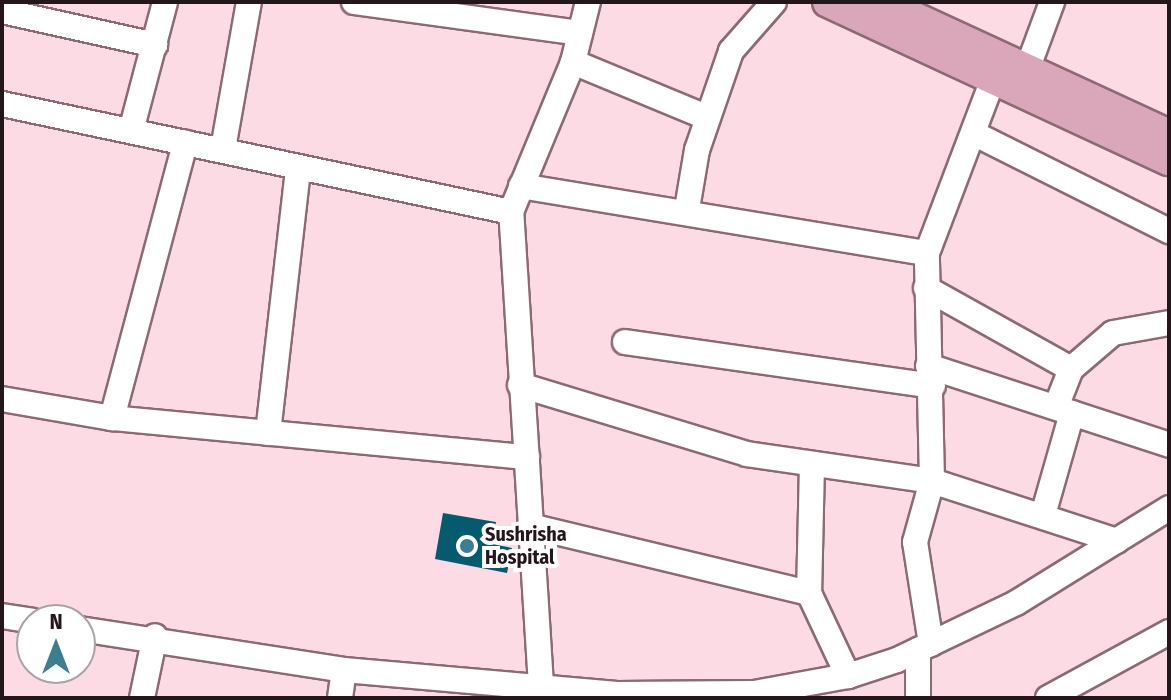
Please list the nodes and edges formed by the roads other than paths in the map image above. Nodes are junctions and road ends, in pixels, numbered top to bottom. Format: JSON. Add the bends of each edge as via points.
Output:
{"nodes":[{"id":1,"x":165,"y":2,"type":"edge"},
{"id":2,"x":249,"y":2,"type":"edge"},
{"id":3,"x":354,"y":2,"type":"edge"},
{"id":4,"x":588,"y":2,"type":"edge"},
{"id":5,"x":774,"y":2,"type":"edge"},
{"id":6,"x":828,"y":2,"type":"edge"},
{"id":7,"x":881,"y":2,"type":"edge"},
{"id":8,"x":1052,"y":2,"type":"edge"},
{"id":9,"x":464,"y":9,"type":"edge"},
{"id":10,"x":2,"y":11,"type":"edge"},
{"id":11,"x":580,"y":33,"type":"junction"},
{"id":12,"x":155,"y":45,"type":"junction"},
{"id":13,"x":573,"y":62,"type":"junction"},
{"id":14,"x":1028,"y":67,"type":"junction"},
{"id":15,"x":993,"y":79,"type":"junction"},
{"id":16,"x":2,"y":104,"type":"edge"},
{"id":17,"x":706,"y":117,"type":"junction"},
{"id":18,"x":131,"y":131,"type":"junction"},
{"id":19,"x":975,"y":134,"type":"junction"},
{"id":20,"x":1169,"y":135,"type":"edge"},
{"id":21,"x":185,"y":143,"type":"junction"},
{"id":22,"x":223,"y":149,"type":"junction"},
{"id":23,"x":1169,"y":160,"type":"edge"},
{"id":24,"x":298,"y":171,"type":"junction"},
{"id":25,"x":521,"y":186,"type":"junction"},
{"id":26,"x":687,"y":209,"type":"junction"},
{"id":27,"x":511,"y":212,"type":"junction"},
{"id":28,"x":1169,"y":231,"type":"edge"},
{"id":29,"x":927,"y":253,"type":"junction"},
{"id":30,"x":926,"y":288,"type":"junction"},
{"id":31,"x":1169,"y":323,"type":"edge"},
{"id":32,"x":625,"y":342,"type":"dead end"},
{"id":33,"x":1071,"y":369,"type":"junction"},
{"id":34,"x":930,"y":376,"type":"junction"},
{"id":35,"x":520,"y":385,"type":"junction"},
{"id":36,"x":2,"y":399,"type":"edge"},
{"id":37,"x":1064,"y":410,"type":"junction"},
{"id":38,"x":112,"y":418,"type":"junction"},
{"id":39,"x":268,"y":433,"type":"junction"},
{"id":40,"x":1169,"y":445,"type":"edge"},
{"id":41,"x":527,"y":457,"type":"junction"},
{"id":42,"x":812,"y":464,"type":"junction"},
{"id":43,"x":932,"y":481,"type":"junction"},
{"id":44,"x":1169,"y":508,"type":"edge"},
{"id":45,"x":1043,"y":515,"type":"junction"},
{"id":46,"x":530,"y":526,"type":"junction"},
{"id":47,"x":1117,"y":541,"type":"junction"},
{"id":48,"x":809,"y":593,"type":"junction"},
{"id":49,"x":96,"y":630,"type":"edge"},
{"id":50,"x":1169,"y":632,"type":"edge"},
{"id":51,"x":155,"y":636,"type":"junction"},
{"id":52,"x":925,"y":647,"type":"junction"},
{"id":53,"x":344,"y":670,"type":"junction"},
{"id":54,"x":848,"y":676,"type":"junction"},
{"id":55,"x":541,"y":685,"type":"junction"},
{"id":56,"x":1095,"y":688,"type":"edge"},
{"id":57,"x":600,"y":695,"type":"edge"},
{"id":58,"x":142,"y":698,"type":"edge"},
{"id":59,"x":340,"y":698,"type":"edge"},
{"id":60,"x":918,"y":698,"type":"edge"},
{"id":61,"x":1048,"y":698,"type":"edge"}],
"edges":[{"from":1,"to":12,"type":"street"},
{"from":2,"to":22,"type":"street"},
{"from":3,"to":9,"type":"street"},
{"from":4,"to":11,"type":"street"},
{"from":5,"to":17,"type":"street","via":[[731,51]]},
{"from":6,"to":15,"type":"main road"},
{"from":7,"to":14,"type":"main road"},
{"from":8,"to":14,"type":"street"},
{"from":9,"to":11,"type":"street"},
{"from":10,"to":12,"type":"street"},
{"from":11,"to":13,"type":"street"},
{"from":12,"to":18,"type":"street"},
{"from":13,"to":17,"type":"street"},
{"from":13,"to":25,"type":"street"},
{"from":14,"to":20,"type":"main road"},
{"from":15,"to":19,"type":"street"},
{"from":15,"to":23,"type":"main road"},
{"from":16,"to":18,"type":"street"},
{"from":17,"to":26,"type":"street"},
{"from":18,"to":21,"type":"street"},
{"from":19,"to":28,"type":"street"},
{"from":19,"to":29,"type":"street"},
{"from":21,"to":22,"type":"street"},
{"from":21,"to":38,"type":"street"},
{"from":22,"to":24,"type":"street"},
{"from":24,"to":27,"type":"street"},
{"from":24,"to":39,"type":"street"},
{"from":25,"to":26,"type":"street"},
{"from":25,"to":27,"type":"street"},
{"from":26,"to":29,"type":"street","via":[[833,241]]},
{"from":27,"to":35,"type":"street"},
{"from":29,"to":30,"type":"street"},
{"from":30,"to":33,"type":"street"},
{"from":30,"to":34,"type":"street"},
{"from":31,"to":33,"type":"street","via":[[1113,333]]},
{"from":32,"to":34,"type":"street"},
{"from":33,"to":37,"type":"street"},
{"from":34,"to":37,"type":"street"},
{"from":34,"to":43,"type":"street"},
{"from":35,"to":41,"type":"street"},
{"from":35,"to":42,"type":"street","via":[[688,439]]},
{"from":36,"to":38,"type":"street"},
{"from":37,"to":40,"type":"street"},
{"from":37,"to":45,"type":"street"},
{"from":38,"to":39,"type":"street"},
{"from":39,"to":41,"type":"street"},
{"from":41,"to":46,"type":"street"},
{"from":42,"to":43,"type":"street"},
{"from":42,"to":48,"type":"street"},
{"from":43,"to":45,"type":"street"},
{"from":43,"to":52,"type":"street","via":[[915,542]]},
{"from":44,"to":47,"type":"street"},
{"from":45,"to":47,"type":"street"},
{"from":46,"to":48,"type":"street"},
{"from":46,"to":55,"type":"street"},
{"from":47,"to":52,"type":"street","via":[[1016,603]]},
{"from":48,"to":54,"type":"street"},
{"from":49,"to":51,"type":"street"},
{"from":50,"to":56,"type":"street"},
{"from":51,"to":53,"type":"street"},
{"from":51,"to":58,"type":"street"},
{"from":52,"to":54,"type":"street"},
{"from":52,"to":60,"type":"street"},
{"from":53,"to":55,"type":"street"},
{"from":53,"to":59,"type":"street"},
{"from":54,"to":57,"type":"street","via":[[704,697]]},
{"from":55,"to":57,"type":"street"},
{"from":56,"to":61,"type":"street"}]}
